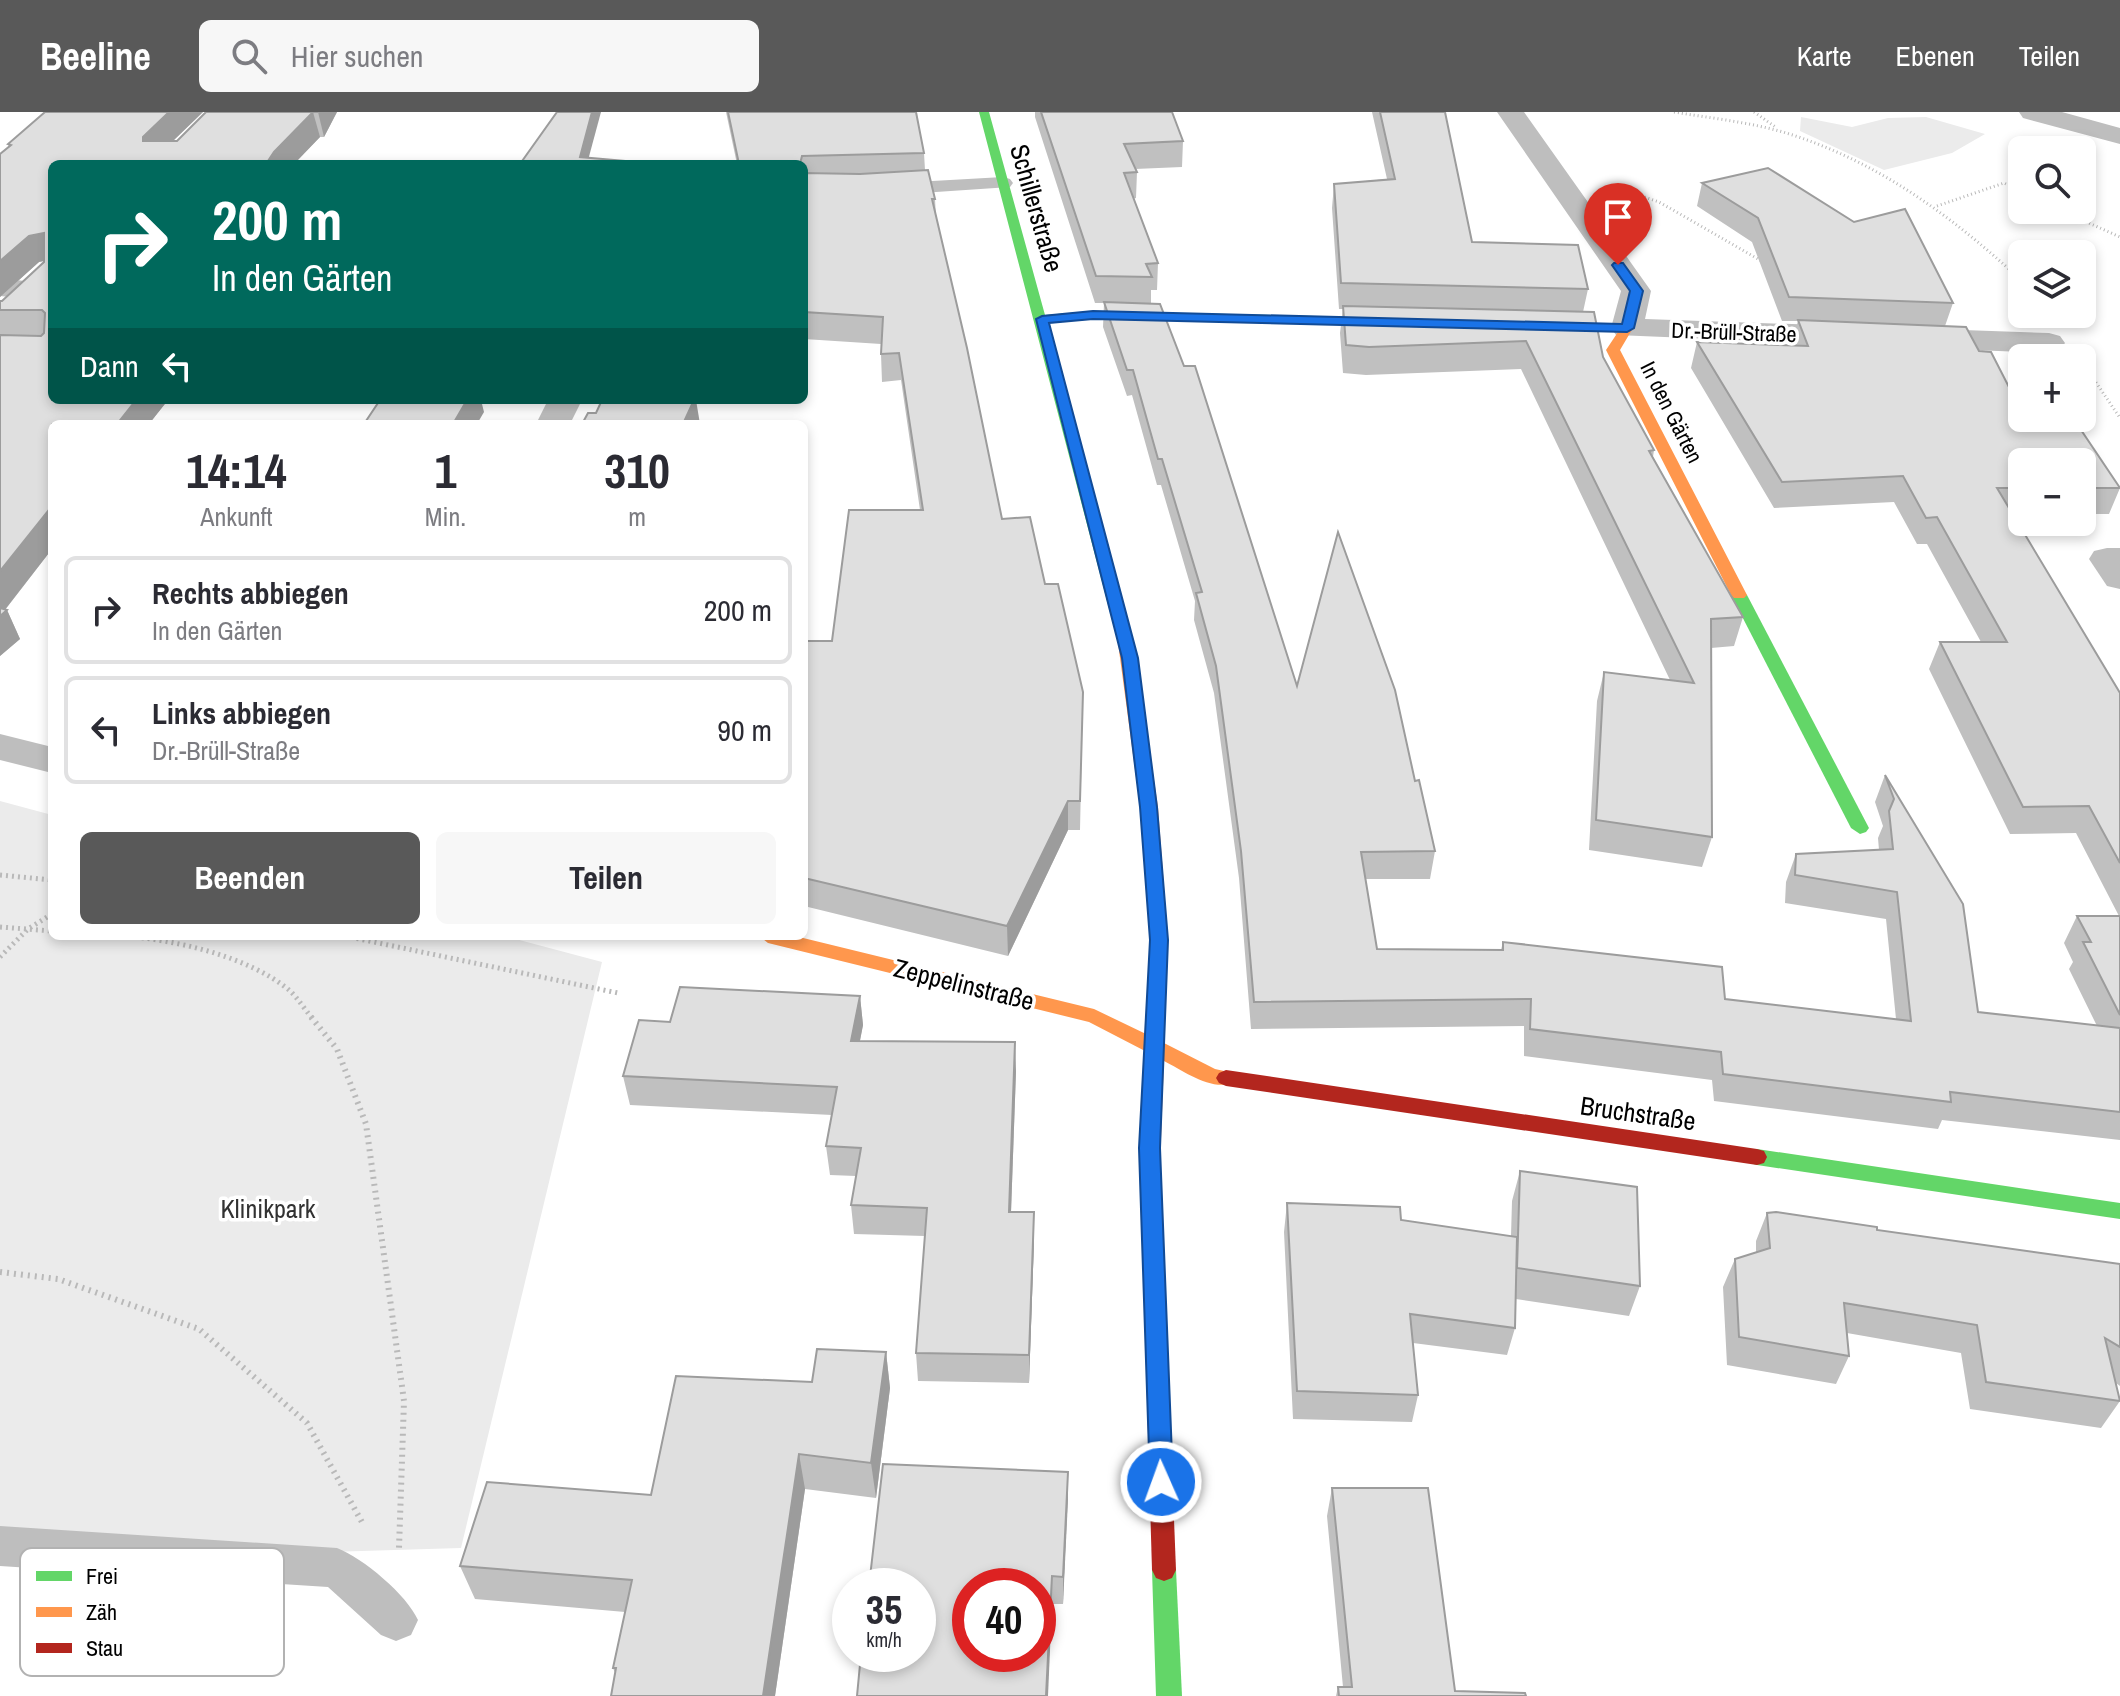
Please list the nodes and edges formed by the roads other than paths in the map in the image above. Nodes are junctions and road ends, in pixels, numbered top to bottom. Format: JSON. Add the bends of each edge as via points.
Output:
{"nodes":[{"id":1,"x":984,"y":112,"type":"edge"},
{"id":2,"x":1510,"y":112,"type":"edge"},
{"id":3,"x":2032,"y":112,"type":"edge"},
{"id":4,"x":2120,"y":136,"type":"edge"},
{"id":5,"x":1003,"y":183,"type":"junction"},
{"id":6,"x":808,"y":190,"type":"edge"},
{"id":7,"x":27,"y":282,"type":"edge"},
{"id":8,"x":0,"y":318,"type":"edge"},
{"id":9,"x":1042,"y":319,"type":"junction"},
{"id":10,"x":1423,"y":323,"type":"edge"},
{"id":11,"x":1517,"y":325,"type":"edge"},
{"id":12,"x":1627,"y":328,"type":"junction"},
{"id":13,"x":2049,"y":343,"type":"dead end"},
{"id":14,"x":2120,"y":559,"type":"edge"},
{"id":15,"x":2120,"y":578,"type":"edge"},
{"id":16,"x":0,"y":747,"type":"edge"},
{"id":17,"x":48,"y":759,"type":"edge"},
{"id":18,"x":1860,"y":828,"type":"dead end"},
{"id":19,"x":784,"y":940,"type":"edge"},
{"id":20,"x":1154,"y":1048,"type":"junction"},
{"id":21,"x":2120,"y":1211,"type":"edge"},
{"id":22,"x":0,"y":1546,"type":"edge"},
{"id":23,"x":31,"y":1548,"type":"edge"},
{"id":24,"x":284,"y":1565,"type":"edge"},
{"id":25,"x":396,"y":1620,"type":"road end"},
{"id":26,"x":1169,"y":1696,"type":"edge"}],
"edges":[{"from":1,"to":5,"type":"street","name":"Schillerstraße"},
{"from":2,"to":12,"type":"street","via":[[1636,291]]},
{"from":3,"to":4,"type":"street"},
{"from":5,"to":6,"type":"lane"},
{"from":5,"to":9,"type":"street","name":"Schillerstraße"},
{"from":7,"to":8,"type":"street"},
{"from":9,"to":10,"type":"street","via":[[1093,315]]},
{"from":9,"to":20,"type":"street","name":"Schillerstraße","via":[[1130,658],[1159,940]]},
{"from":11,"to":12,"type":"street"},
{"from":12,"to":13,"type":"street","name":"Dr.-Brüll-Straße"},
{"from":12,"to":18,"type":"street","name":"In den Gärten","via":[[1613,350]]},
{"from":14,"to":15,"type":"street","via":[[2107,559]]},
{"from":16,"to":17,"type":"street"},
{"from":19,"to":20,"type":"street","name":"Zeppelinstraße","via":[[1094,1016]]},
{"from":20,"to":21,"type":"street","name":"Bruchstraße","via":[[1211,1076]]},
{"from":20,"to":26,"type":"street","name":"Schillerstraße","via":[[1149,1148]]},
{"from":22,"to":23,"type":"lane"},
{"from":24,"to":25,"type":"lane","via":[[337,1568]]}]}
